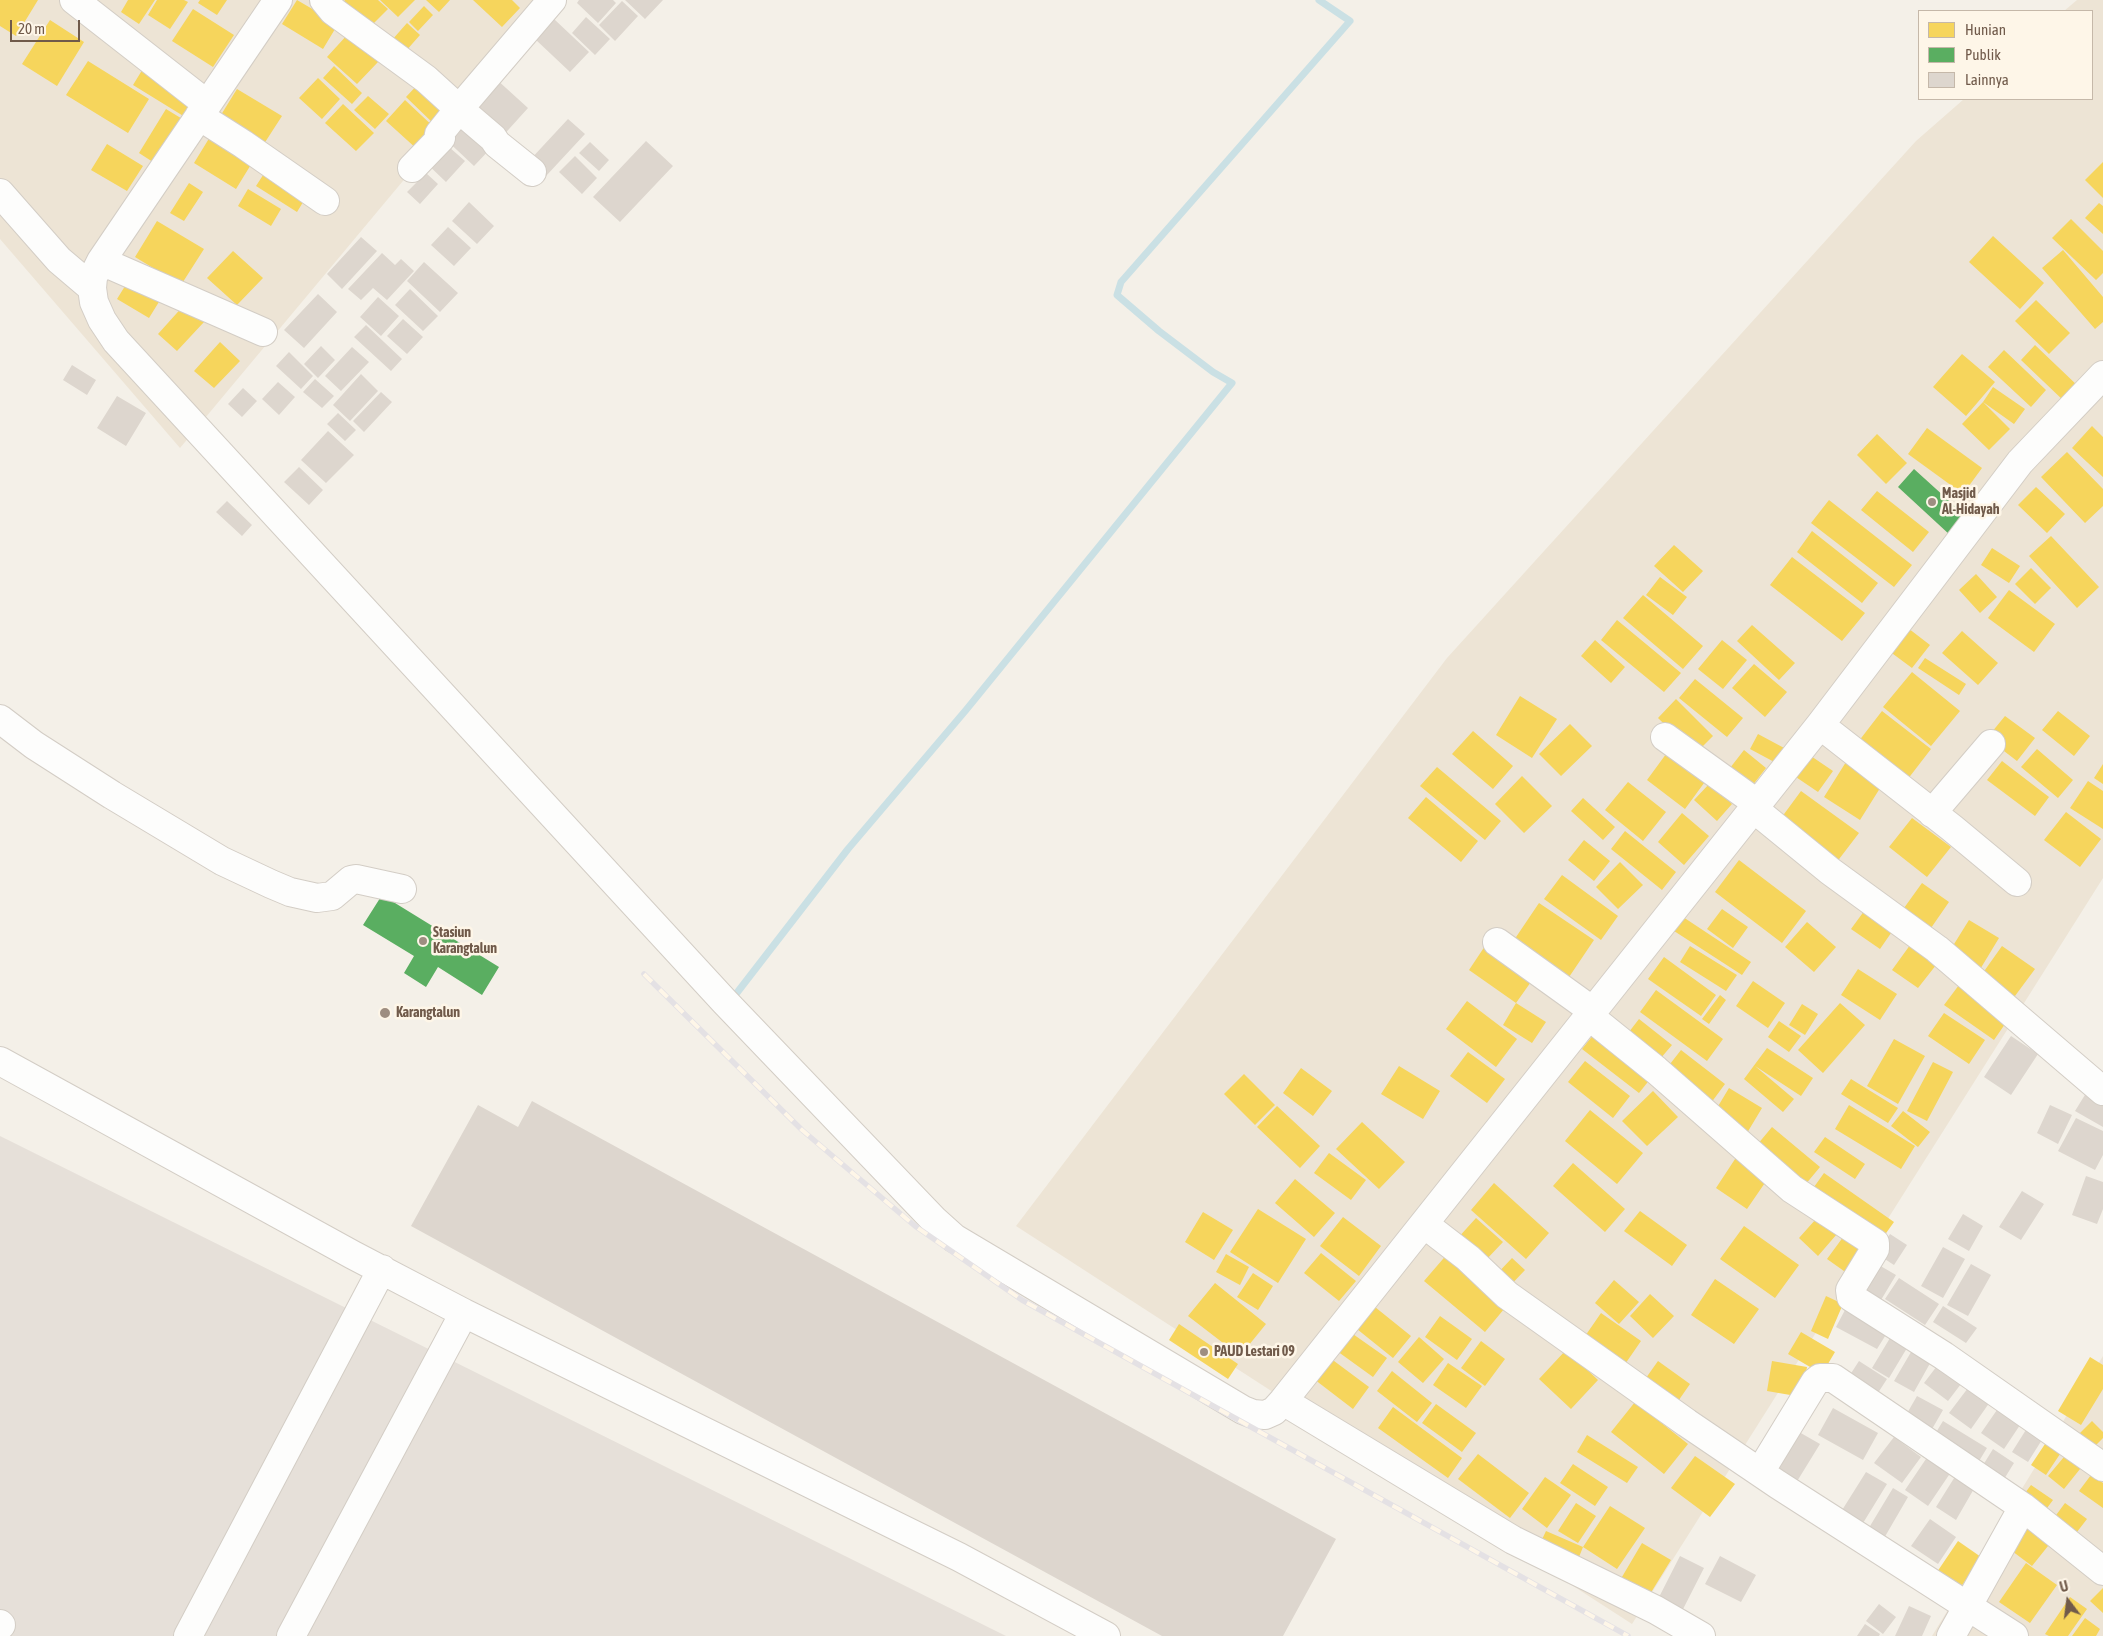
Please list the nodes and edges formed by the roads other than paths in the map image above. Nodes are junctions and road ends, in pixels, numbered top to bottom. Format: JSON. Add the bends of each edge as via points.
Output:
{"nodes":[{"id":1,"x":74,"y":0,"type":"edge"},
{"id":2,"x":278,"y":0,"type":"edge"},
{"id":3,"x":324,"y":0,"type":"edge"},
{"id":4,"x":552,"y":0,"type":"edge"},
{"id":5,"x":459,"y":109,"type":"junction"},
{"id":6,"x":203,"y":110,"type":"junction"},
{"id":7,"x":412,"y":168,"type":"dead end"},
{"id":8,"x":532,"y":172,"type":"dead end"},
{"id":9,"x":0,"y":193,"type":"edge"},
{"id":10,"x":326,"y":201,"type":"dead end"},
{"id":11,"x":100,"y":261,"type":"junction"},
{"id":12,"x":92,"y":288,"type":"junction"},
{"id":13,"x":263,"y":332,"type":"dead end"},
{"id":14,"x":2103,"y":375,"type":"edge"},
{"id":15,"x":0,"y":719,"type":"edge"},
{"id":16,"x":1820,"y":725,"type":"junction"},
{"id":17,"x":1665,"y":737,"type":"dead end"},
{"id":18,"x":1991,"y":744,"type":"dead end"},
{"id":19,"x":1756,"y":806,"type":"junction"},
{"id":20,"x":1932,"y":813,"type":"junction"},
{"id":21,"x":2017,"y":882,"type":"dead end"},
{"id":22,"x":402,"y":889,"type":"dead end"},
{"id":23,"x":1497,"y":942,"type":"dead end"},
{"id":24,"x":1591,"y":1014,"type":"junction"},
{"id":25,"x":0,"y":1061,"type":"edge"},
{"id":26,"x":2103,"y":1091,"type":"edge"},
{"id":27,"x":1424,"y":1224,"type":"junction"},
{"id":28,"x":382,"y":1269,"type":"junction"},
{"id":29,"x":464,"y":1313,"type":"junction"},
{"id":30,"x":1283,"y":1401,"type":"junction"},
{"id":31,"x":2103,"y":1467,"type":"edge"},
{"id":32,"x":1760,"y":1472,"type":"junction"},
{"id":33,"x":2023,"y":1507,"type":"junction"},
{"id":34,"x":2103,"y":1571,"type":"edge"},
{"id":35,"x":1967,"y":1607,"type":"junction"},
{"id":36,"x":188,"y":1636,"type":"edge"},
{"id":37,"x":291,"y":1636,"type":"edge"},
{"id":38,"x":1106,"y":1636,"type":"edge"},
{"id":39,"x":1701,"y":1636,"type":"edge"},
{"id":40,"x":1951,"y":1636,"type":"edge"},
{"id":41,"x":2014,"y":1636,"type":"edge"}],
"edges":[{"from":1,"to":6,"type":"street"},
{"from":2,"to":6,"type":"street"},
{"from":3,"to":5,"type":"street","via":[[333,11],[426,79]]},
{"from":4,"to":5,"type":"street"},
{"from":5,"to":7,"type":"street","via":[[439,134],[441,138]]},
{"from":5,"to":8,"type":"street"},
{"from":6,"to":10,"type":"street","via":[[243,144]]},
{"from":6,"to":11,"type":"street"},
{"from":9,"to":12,"type":"street","via":[[59,260]]},
{"from":11,"to":12,"type":"street"},
{"from":11,"to":13,"type":"street"},
{"from":12,"to":30,"type":"street","via":[[102,320],[116,340],[725,1002],[934,1220],[954,1238],[1243,1410],[1265,1415]]},
{"from":14,"to":16,"type":"street","via":[[2020,462]]},
{"from":15,"to":22,"type":"street","via":[[34,745],[133,808],[222,861],[278,887],[318,898],[332,896],[356,879]]},
{"from":16,"to":19,"type":"street"},
{"from":16,"to":20,"type":"street"},
{"from":17,"to":19,"type":"street"},
{"from":18,"to":20,"type":"street"},
{"from":19,"to":24,"type":"street"},
{"from":19,"to":26,"type":"street","via":[[1830,871],[1937,949]]},
{"from":20,"to":21,"type":"street"},
{"from":23,"to":24,"type":"street"},
{"from":24,"to":27,"type":"street"},
{"from":24,"to":31,"type":"street","via":[[1792,1189],[1875,1243],[1875,1249],[1850,1290],[1851,1297],[1944,1356]]},
{"from":25,"to":28,"type":"street"},
{"from":27,"to":30,"type":"street"},
{"from":27,"to":32,"type":"street","via":[[1468,1258],[1507,1295]]},
{"from":28,"to":29,"type":"street"},
{"from":28,"to":36,"type":"street"},
{"from":29,"to":37,"type":"street"},
{"from":29,"to":38,"type":"street","via":[[959,1557]]},
{"from":30,"to":39,"type":"street","via":[[1512,1540],[1656,1610]]},
{"from":32,"to":33,"type":"street","via":[[1815,1382],[1828,1377]]},
{"from":32,"to":35,"type":"street"},
{"from":33,"to":34,"type":"street"},
{"from":33,"to":35,"type":"street"},
{"from":35,"to":40,"type":"street"},
{"from":35,"to":41,"type":"street"}]}
